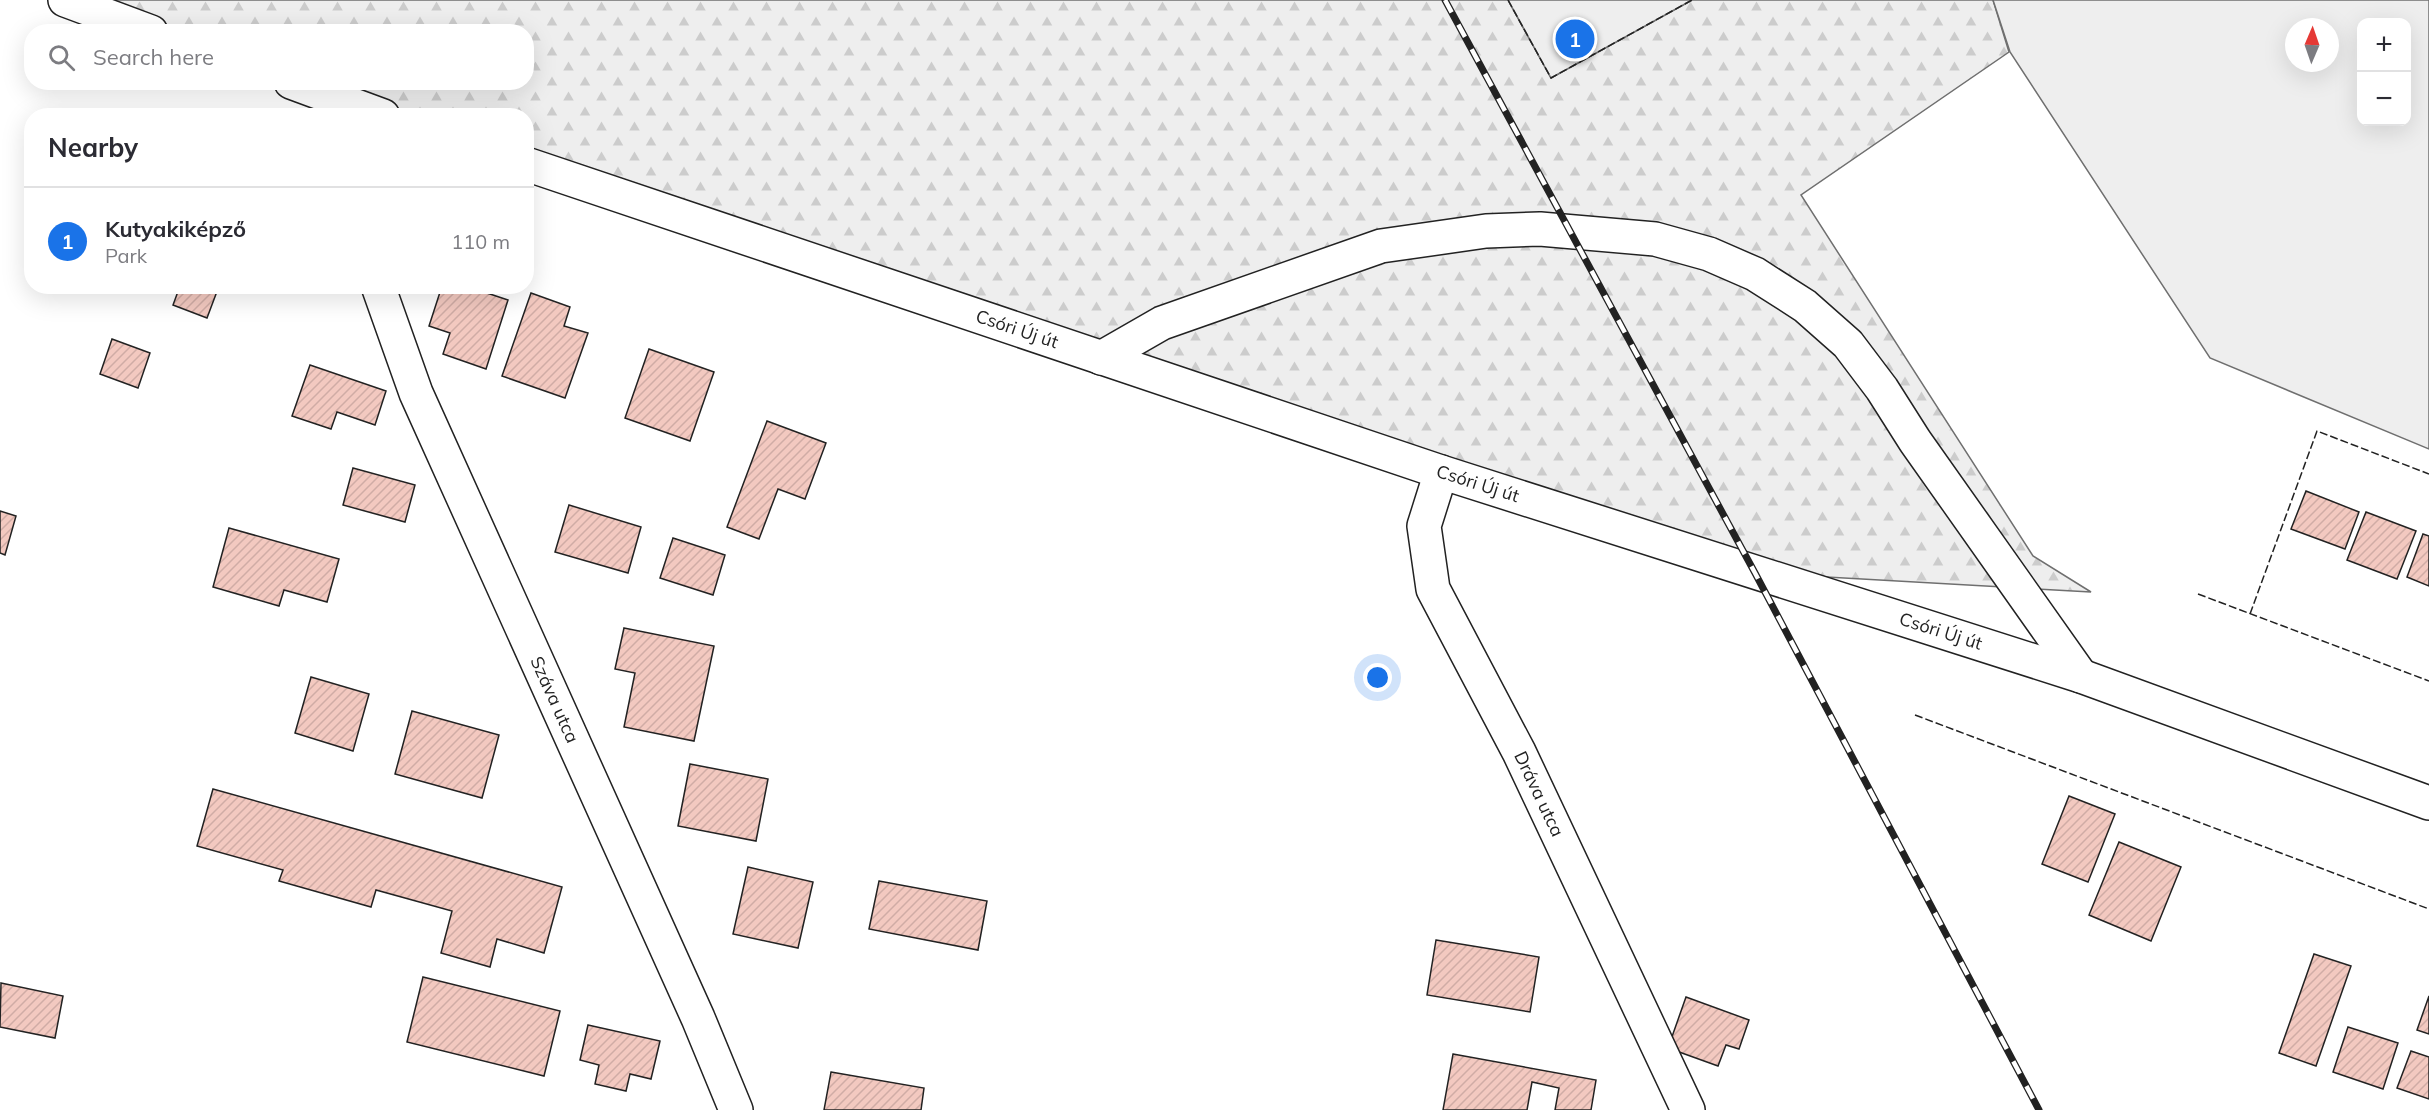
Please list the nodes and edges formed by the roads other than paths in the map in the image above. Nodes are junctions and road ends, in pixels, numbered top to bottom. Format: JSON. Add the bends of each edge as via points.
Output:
{"nodes":[{"id":1,"x":65,"y":0,"type":"edge"},
{"id":2,"x":130,"y":24,"type":"edge"},
{"id":3,"x":310,"y":90,"type":"edge"},
{"id":4,"x":354,"y":108,"type":"edge"},
{"id":5,"x":534,"y":167,"type":"edge"},
{"id":6,"x":381,"y":294,"type":"edge"},
{"id":7,"x":1101,"y":358,"type":"junction"},
{"id":8,"x":1441,"y":472,"type":"junction"},
{"id":9,"x":2081,"y":676,"type":"junction"},
{"id":10,"x":2429,"y":803,"type":"edge"},
{"id":11,"x":736,"y":1110,"type":"edge"},
{"id":12,"x":1688,"y":1110,"type":"edge"}],
"edges":[{"from":1,"to":2,"type":"main road"},
{"from":3,"to":4,"type":"main road"},
{"from":5,"to":7,"type":"main road","name":"Csóri Új út"},
{"from":6,"to":11,"type":"main road","name":"Száva utca","via":[[416,393]]},
{"from":7,"to":8,"type":"main road","name":"Csóri Új út"},
{"from":7,"to":9,"type":"main road","via":[[1162,323],[1381,246],[1486,231],[1540,229],[1655,239],[1709,254],[1755,274],[1805,306],[1848,345],[1882,388]]},
{"from":8,"to":9,"type":"main road","name":"Csóri Új út"},
{"from":8,"to":12,"type":"main road","name":"Dráva utca","via":[[1424,526],[1432,589],[1519,752]]},
{"from":9,"to":10,"type":"main road","name":"Csóri Új út"}]}
